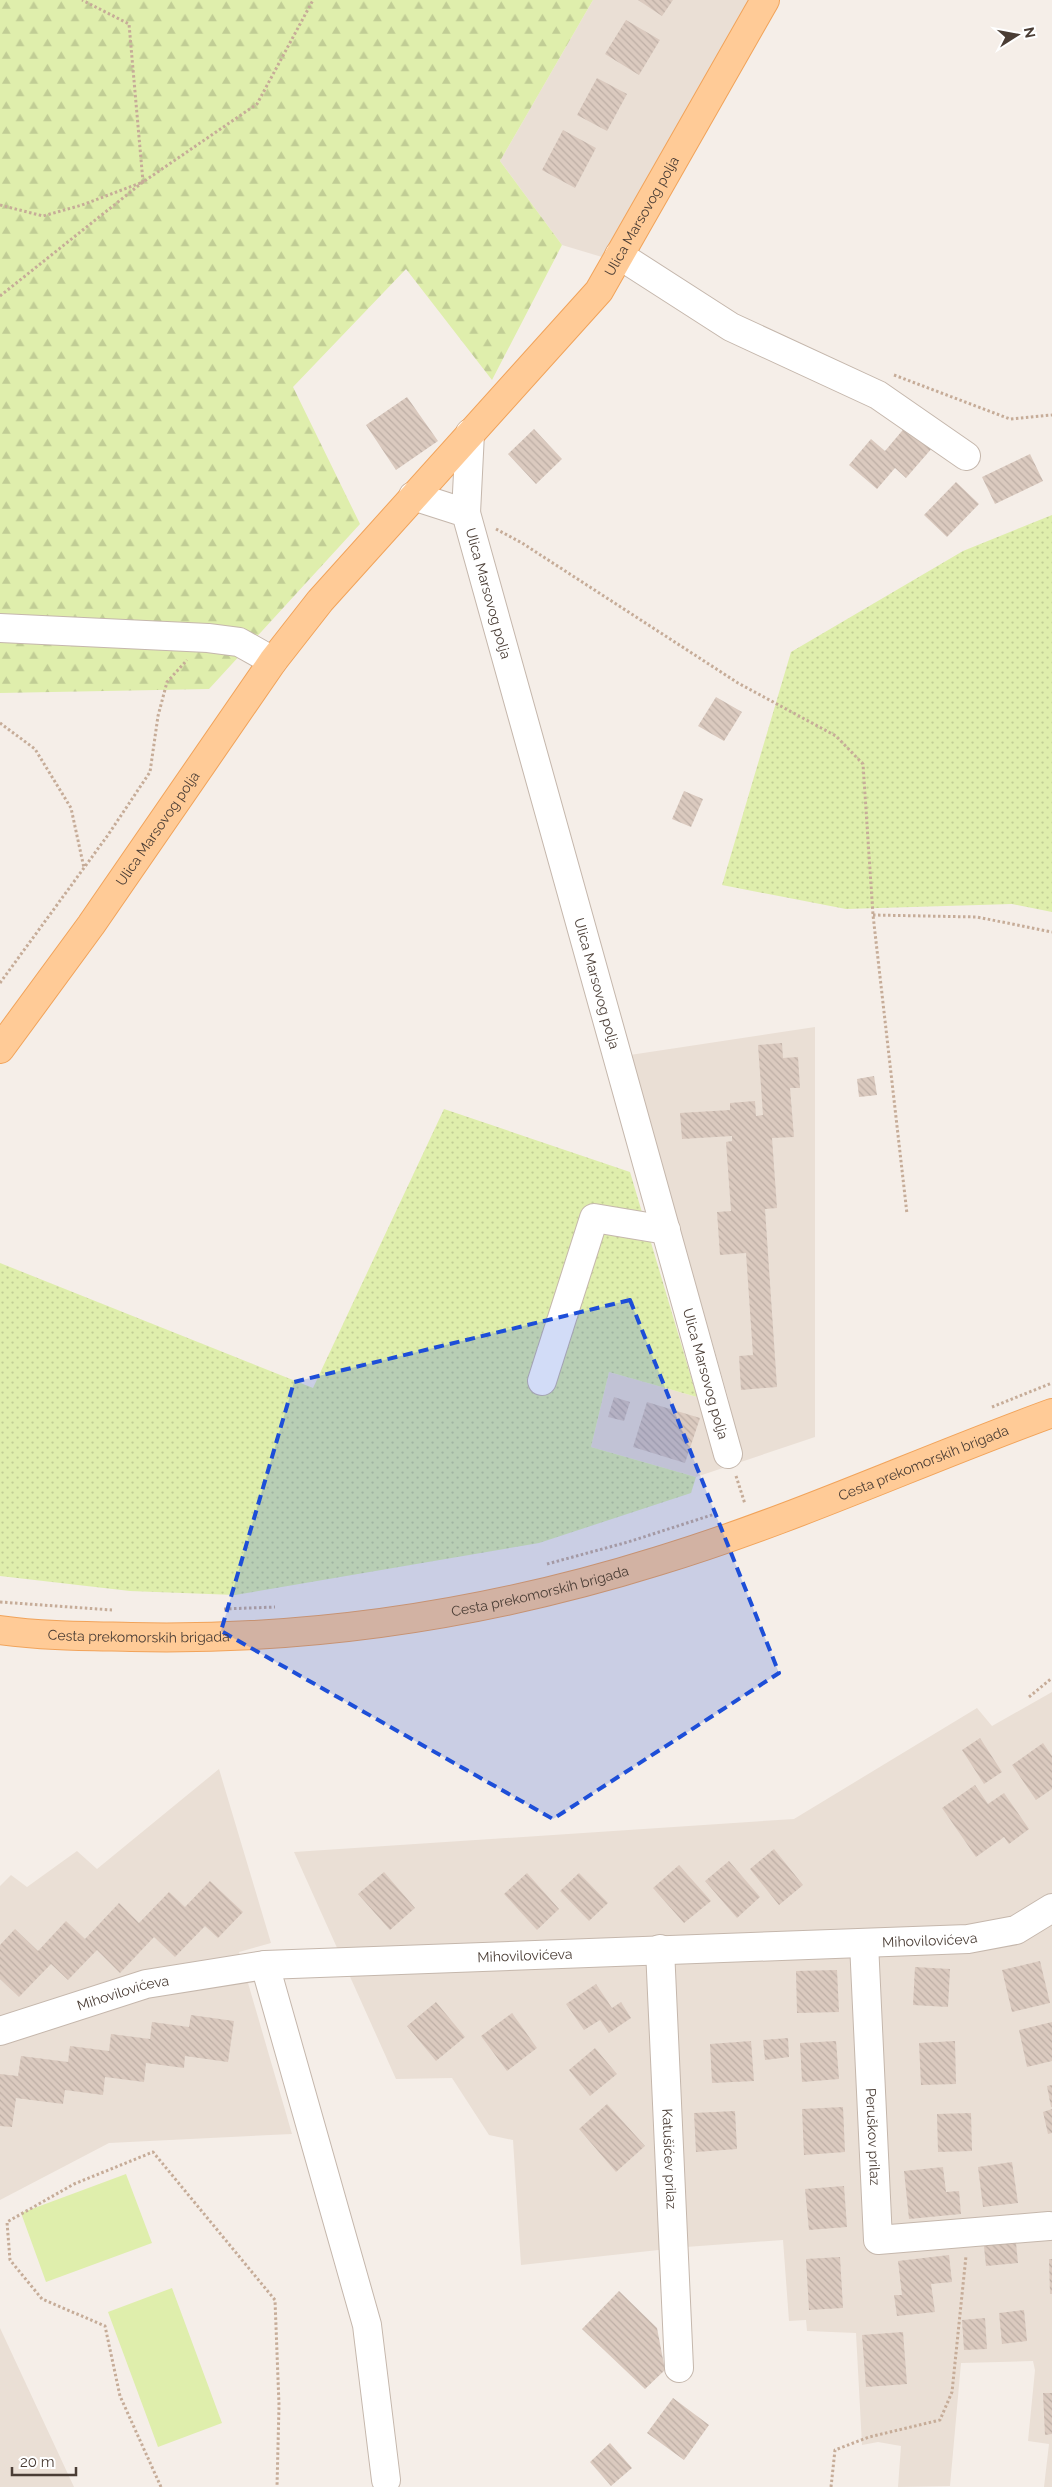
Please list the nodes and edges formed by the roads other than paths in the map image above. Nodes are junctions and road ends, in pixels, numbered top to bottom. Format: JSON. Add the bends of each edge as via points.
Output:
{"nodes":[{"id":1,"x":765,"y":0,"type":"edge"},
{"id":2,"x":619,"y":255,"type":"junction"},
{"id":3,"x":470,"y":433,"type":"junction"},
{"id":4,"x":966,"y":456,"type":"dead end"},
{"id":5,"x":413,"y":496,"type":"junction"},
{"id":6,"x":466,"y":513,"type":"junction"},
{"id":7,"x":0,"y":628,"type":"edge"},
{"id":8,"x":273,"y":661,"type":"junction"},
{"id":9,"x":0,"y":1049,"type":"edge"},
{"id":10,"x":666,"y":1230,"type":"junction"},
{"id":11,"x":542,"y":1381,"type":"dead end"},
{"id":12,"x":1052,"y":1413,"type":"edge"},
{"id":13,"x":728,"y":1454,"type":"road end"},
{"id":14,"x":0,"y":1630,"type":"edge"},
{"id":15,"x":1052,"y":1908,"type":"edge"},
{"id":16,"x":864,"y":1943,"type":"junction"},
{"id":17,"x":660,"y":1950,"type":"junction"},
{"id":18,"x":265,"y":1965,"type":"junction"},
{"id":19,"x":0,"y":2031,"type":"edge"},
{"id":20,"x":1050,"y":2226,"type":"dead end"},
{"id":21,"x":679,"y":2368,"type":"dead end"},
{"id":22,"x":386,"y":2480,"type":"dead end"}],
"edges":[{"from":1,"to":2,"type":"main road","name":"Ulica Marsovog polja"},
{"from":2,"to":3,"type":"main road","name":"Ulica Marsovog polja","via":[[598,291]]},
{"from":2,"to":4,"type":"street","via":[[731,327],[878,395]]},
{"from":3,"to":5,"type":"main road","name":"Ulica Marsovog polja"},
{"from":3,"to":6,"type":"street","name":"Ulica Marsovog polja"},
{"from":5,"to":6,"type":"street","name":"Ulica Marsovog polja"},
{"from":5,"to":8,"type":"main road","name":"Ulica Marsovog polja","via":[[320,601]]},
{"from":6,"to":10,"type":"street","name":"Ulica Marsovog polja"},
{"from":7,"to":8,"type":"street","via":[[208,638],[238,642]]},
{"from":8,"to":9,"type":"main road","name":"Ulica Marsovog polja","via":[[91,925]]},
{"from":10,"to":11,"type":"street","via":[[594,1218]]},
{"from":10,"to":13,"type":"street","name":"Ulica Marsovog polja"},
{"from":12,"to":14,"type":"main road","name":"Cesta prekomorskih brigada","via":[[702,1547],[592,1580],[490,1604],[376,1624],[254,1636],[108,1637]]},
{"from":15,"to":16,"type":"street","name":"Mihovilovićeva","via":[[1016,1930],[978,1937]]},
{"from":16,"to":17,"type":"street","name":"Mihovilovićeva"},
{"from":16,"to":20,"type":"street","name":"Peruškov prilaz","via":[[878,2240]]},
{"from":17,"to":18,"type":"street","name":"Mihovilovićeva"},
{"from":17,"to":21,"type":"street","name":"Katušićev prilaz"},
{"from":18,"to":19,"type":"street","name":"Mihovilovićeva","via":[[146,1984]]},
{"from":18,"to":22,"type":"street","via":[[367,2325]]}]}
